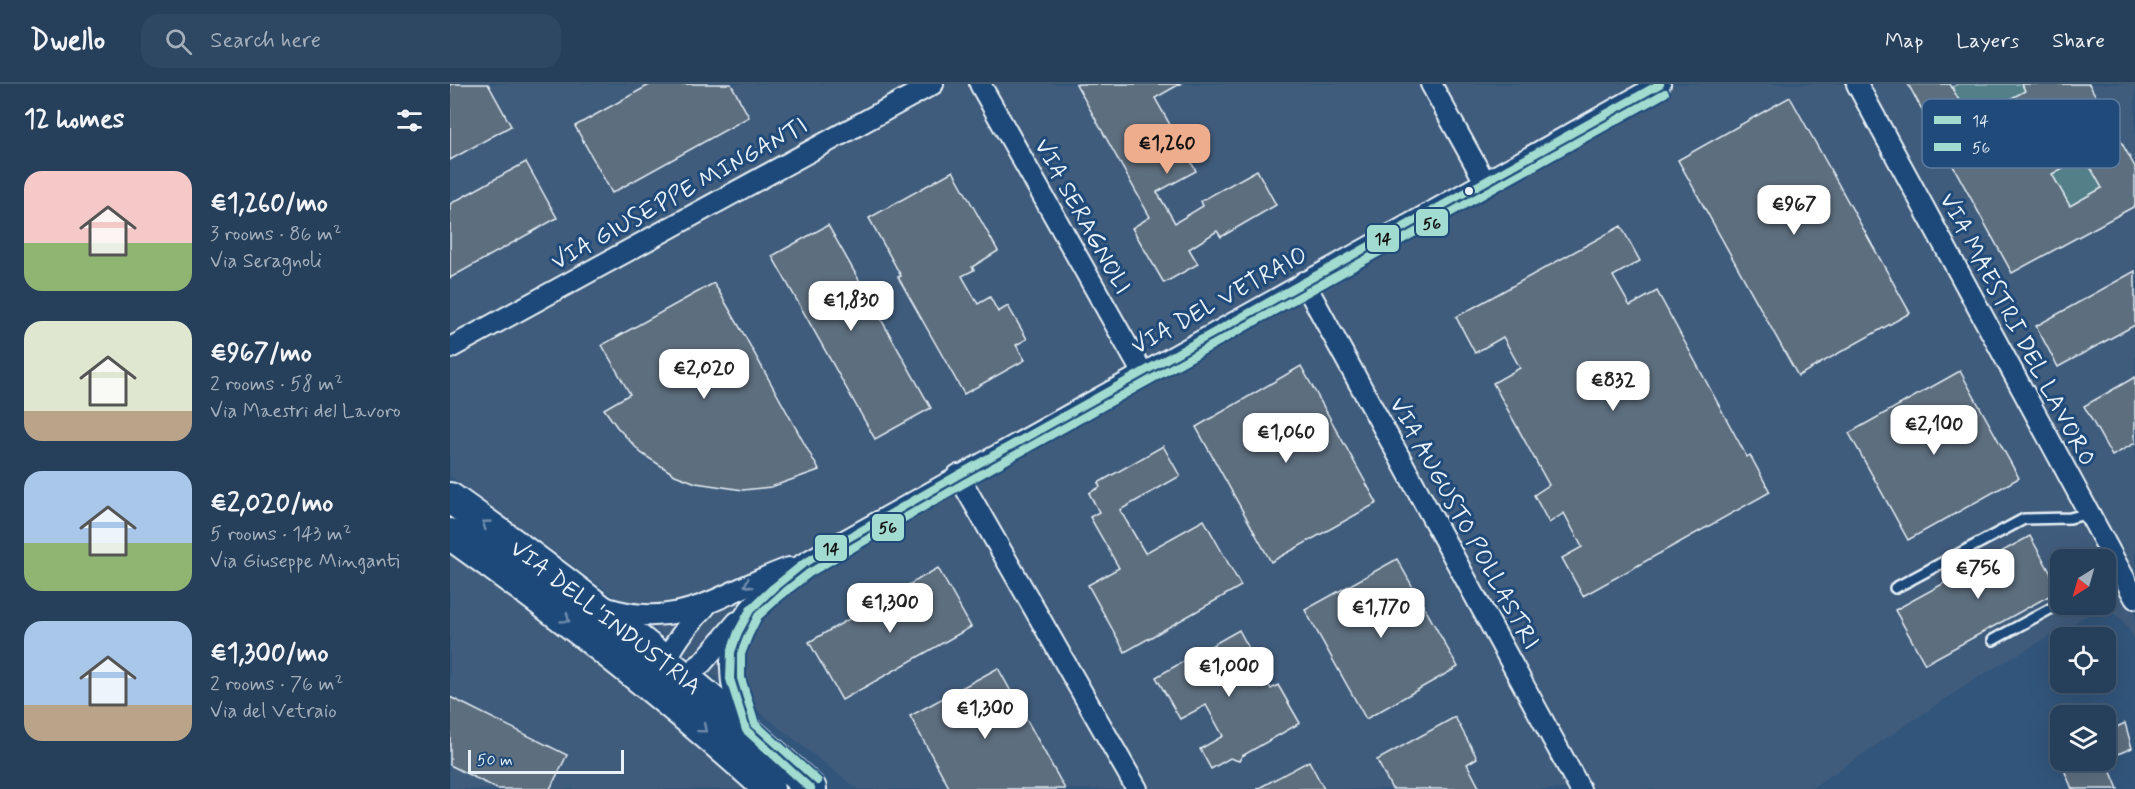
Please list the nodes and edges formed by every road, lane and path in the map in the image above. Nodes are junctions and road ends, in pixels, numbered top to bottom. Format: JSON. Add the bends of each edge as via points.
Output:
{"nodes":[{"id":1,"x":933,"y":84,"type":"edge"},
{"id":2,"x":980,"y":84,"type":"edge"},
{"id":3,"x":1431,"y":84,"type":"edge"},
{"id":4,"x":1660,"y":84,"type":"edge"},
{"id":5,"x":1857,"y":84,"type":"edge"},
{"id":6,"x":1485,"y":182,"type":"junction"},
{"id":7,"x":1304,"y":282,"type":"junction"},
{"id":8,"x":450,"y":348,"type":"edge"},
{"id":9,"x":1142,"y":372,"type":"junction"},
{"id":10,"x":958,"y":475,"type":"junction"},
{"id":11,"x":450,"y":498,"type":"edge"},
{"id":12,"x":2089,"y":513,"type":"junction"},
{"id":13,"x":450,"y":534,"type":"edge"},
{"id":14,"x":2103,"y":549,"type":"edge"},
{"id":15,"x":803,"y":564,"type":"junction"},
{"id":16,"x":2116,"y":578,"type":"edge"},
{"id":17,"x":1895,"y":588,"type":"dead end"},
{"id":18,"x":2135,"y":598,"type":"edge"},
{"id":19,"x":595,"y":604,"type":"junction"},
{"id":20,"x":707,"y":605,"type":"junction"},
{"id":21,"x":2050,"y":609,"type":"edge"},
{"id":22,"x":750,"y":610,"type":"junction"},
{"id":23,"x":1993,"y":640,"type":"dead end"},
{"id":24,"x":676,"y":669,"type":"junction"},
{"id":25,"x":658,"y":692,"type":"junction"},
{"id":26,"x":746,"y":730,"type":"junction"},
{"id":27,"x":769,"y":789,"type":"edge"},
{"id":28,"x":811,"y":789,"type":"edge"},
{"id":29,"x":1137,"y":789,"type":"edge"},
{"id":30,"x":1580,"y":789,"type":"edge"}],
"edges":[{"from":1,"to":8,"type":"street","name":"VIA GIUSEPPE MINGANTI"},
{"from":2,"to":9,"type":"street","name":"VIA SERAGNOLI"},
{"from":3,"to":6,"type":"street"},
{"from":4,"to":6,"type":"street","name":"VIA DEL VETRAIO"},
{"from":5,"to":12,"type":"street","name":"VIA MAESTRI DEL LAVORO"},
{"from":6,"to":7,"type":"street","name":"VIA DEL VETRAIO"},
{"from":7,"to":9,"type":"street","name":"VIA DEL VETRAIO"},
{"from":7,"to":30,"type":"street","name":"VIA AUGUSTO POLLASTRI"},
{"from":9,"to":10,"type":"street","name":"VIA DEL VETRAIO"},
{"from":10,"to":15,"type":"street","name":"VIA DEL VETRAIO"},
{"from":10,"to":29,"type":"street"},
{"from":19,"to":11,"type":"main road","name":"VIA DELL'INDUSTRIA","one_way":true},
{"from":12,"to":14,"type":"street","name":"VIA MAESTRI DEL LAVORO"},
{"from":12,"to":17,"type":"lane","via":[[2070,518],[2024,519]]},
{"from":13,"to":25,"type":"main road","name":"VIA DELL'INDUSTRIA","one_way":true},
{"from":15,"to":20,"type":"street","name":"VIA DEL VETRAIO","one_way":true,"via":[[758,579]]},
{"from":15,"to":22,"type":"street","name":"VIA DEL VETRAIO"},
{"from":16,"to":18,"type":"street","name":"VIA MAESTRI DEL LAVORO"},
{"from":19,"to":20,"type":"street","name":"VIA DEL VETRAIO","via":[[650,618]]},
{"from":19,"to":24,"type":"main road","name":"VIA DELL'INDUSTRIA"},
{"from":20,"to":24,"type":"street","name":"VIA DEL VETRAIO","via":[[684,628]]},
{"from":21,"to":23,"type":"lane"},
{"from":22,"to":24,"type":"street","name":"VIA DEL VETRAIO","via":[[702,663]]},
{"from":22,"to":26,"type":"street","name":"VIA DEL VETRAIO","via":[[731,652],[730,680]]},
{"from":24,"to":25,"type":"street","name":"VIA DEL VETRAIO"},
{"from":24,"to":26,"type":"main road","name":"VIA DELL'INDUSTRIA"},
{"from":25,"to":27,"type":"main road","name":"VIA DELL'INDUSTRIA","one_way":true},
{"from":26,"to":28,"type":"main road","name":"VIA DELL'INDUSTRIA"}]}
